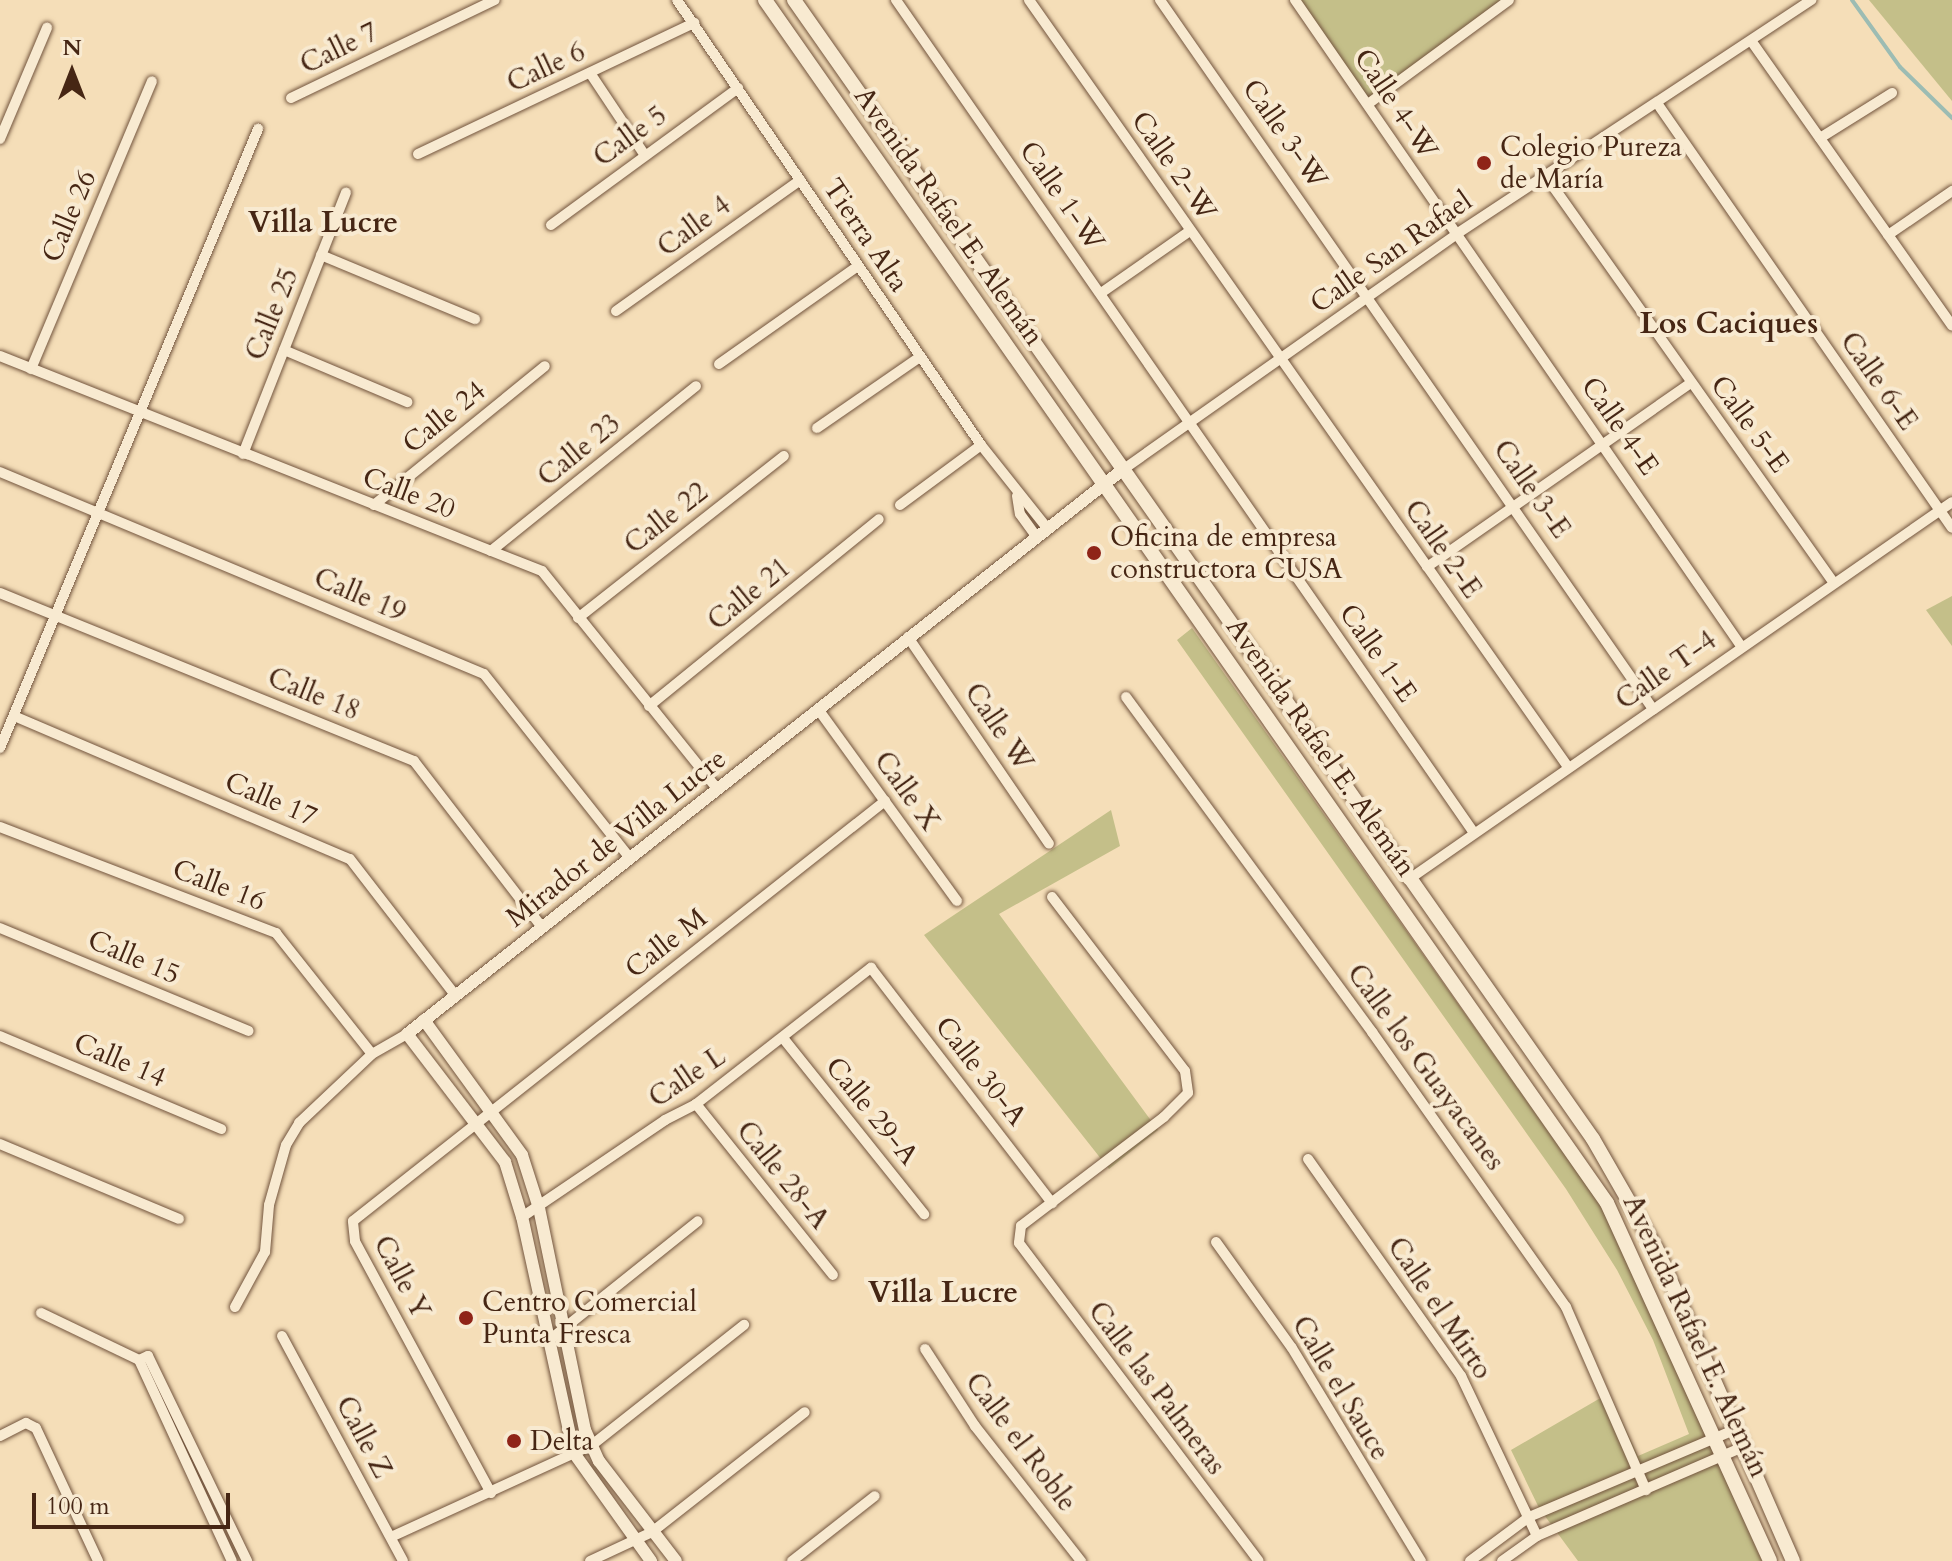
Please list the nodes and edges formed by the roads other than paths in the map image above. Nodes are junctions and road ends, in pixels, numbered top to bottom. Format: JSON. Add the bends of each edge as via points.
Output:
{"nodes":[{"id":1,"x":495,"y":0,"type":"edge"},
{"id":2,"x":677,"y":0,"type":"edge"},
{"id":3,"x":765,"y":0,"type":"edge"},
{"id":4,"x":794,"y":0,"type":"edge"},
{"id":5,"x":896,"y":0,"type":"edge"},
{"id":6,"x":1029,"y":0,"type":"edge"},
{"id":7,"x":1160,"y":0,"type":"edge"},
{"id":8,"x":1295,"y":0,"type":"edge"},
{"id":9,"x":1509,"y":0,"type":"edge"},
{"id":10,"x":1812,"y":0,"type":"edge"},
{"id":11,"x":694,"y":23,"type":"junction"},
{"id":12,"x":47,"y":28,"type":"dead end"},
{"id":13,"x":1752,"y":42,"type":"junction"},
{"id":14,"x":590,"y":73,"type":"junction"},
{"id":15,"x":152,"y":81,"type":"dead end"},
{"id":16,"x":738,"y":88,"type":"junction"},
{"id":17,"x":1892,"y":93,"type":"dead end"},
{"id":18,"x":291,"y":98,"type":"dead end"},
{"id":19,"x":1657,"y":103,"type":"junction"},
{"id":20,"x":1368,"y":104,"type":"junction"},
{"id":21,"x":258,"y":129,"type":"dead end"},
{"id":22,"x":1820,"y":138,"type":"junction"},
{"id":23,"x":0,"y":139,"type":"edge"},
{"id":24,"x":418,"y":154,"type":"dead end"},
{"id":25,"x":644,"y":154,"type":"junction"},
{"id":26,"x":1545,"y":175,"type":"junction"},
{"id":27,"x":800,"y":180,"type":"junction"},
{"id":28,"x":1952,"y":191,"type":"edge"},
{"id":29,"x":346,"y":193,"type":"dead end"},
{"id":30,"x":551,"y":225,"type":"dead end"},
{"id":31,"x":1190,"y":231,"type":"junction"},
{"id":32,"x":1455,"y":235,"type":"junction"},
{"id":33,"x":1888,"y":235,"type":"junction"},
{"id":34,"x":321,"y":255,"type":"junction"},
{"id":35,"x":858,"y":266,"type":"junction"},
{"id":36,"x":1101,"y":293,"type":"junction"},
{"id":37,"x":1370,"y":297,"type":"junction"},
{"id":38,"x":616,"y":311,"type":"dead end"},
{"id":39,"x":475,"y":319,"type":"dead end"},
{"id":40,"x":1952,"y":325,"type":"edge"},
{"id":41,"x":284,"y":350,"type":"junction"},
{"id":42,"x":0,"y":356,"type":"edge"},
{"id":43,"x":920,"y":357,"type":"junction"},
{"id":44,"x":1280,"y":358,"type":"junction"},
{"id":45,"x":719,"y":364,"type":"dead end"},
{"id":46,"x":545,"y":366,"type":"dead end"},
{"id":47,"x":31,"y":369,"type":"junction"},
{"id":48,"x":1691,"y":383,"type":"junction"},
{"id":49,"x":696,"y":386,"type":"dead end"},
{"id":50,"x":407,"y":402,"type":"dead end"},
{"id":51,"x":137,"y":412,"type":"junction"},
{"id":52,"x":1189,"y":420,"type":"junction"},
{"id":53,"x":817,"y":428,"type":"dead end"},
{"id":54,"x":1604,"y":444,"type":"junction"},
{"id":55,"x":981,"y":445,"type":"junction"},
{"id":56,"x":243,"y":454,"type":"junction"},
{"id":57,"x":784,"y":456,"type":"dead end"},
{"id":58,"x":1121,"y":471,"type":"junction"},
{"id":59,"x":0,"y":472,"type":"edge"},
{"id":60,"x":1104,"y":483,"type":"junction"},
{"id":61,"x":1017,"y":496,"type":"junction"},
{"id":62,"x":1952,"y":502,"type":"edge"},
{"id":63,"x":374,"y":505,"type":"junction"},
{"id":64,"x":900,"y":505,"type":"dead end"},
{"id":65,"x":1514,"y":506,"type":"junction"},
{"id":66,"x":96,"y":510,"type":"junction"},
{"id":67,"x":1939,"y":510,"type":"junction"},
{"id":68,"x":879,"y":519,"type":"dead end"},
{"id":69,"x":1047,"y":528,"type":"junction"},
{"id":70,"x":1952,"y":528,"type":"edge"},
{"id":71,"x":1036,"y":536,"type":"junction"},
{"id":72,"x":491,"y":551,"type":"junction"},
{"id":73,"x":1427,"y":567,"type":"junction"},
{"id":74,"x":1834,"y":583,"type":"junction"},
{"id":75,"x":0,"y":593,"type":"edge"},
{"id":76,"x":55,"y":615,"type":"junction"},
{"id":77,"x":578,"y":618,"type":"junction"},
{"id":78,"x":908,"y":637,"type":"junction"},
{"id":79,"x":1741,"y":646,"type":"junction"},
{"id":80,"x":1126,"y":697,"type":"dead end"},
{"id":81,"x":649,"y":706,"type":"junction"},
{"id":82,"x":818,"y":709,"type":"junction"},
{"id":83,"x":1653,"y":709,"type":"junction"},
{"id":84,"x":14,"y":716,"type":"junction"},
{"id":85,"x":0,"y":748,"type":"edge"},
{"id":86,"x":1568,"y":767,"type":"junction"},
{"id":87,"x":717,"y":789,"type":"junction"},
{"id":88,"x":885,"y":801,"type":"junction"},
{"id":89,"x":0,"y":827,"type":"edge"},
{"id":90,"x":1474,"y":833,"type":"junction"},
{"id":91,"x":1049,"y":844,"type":"dead end"},
{"id":92,"x":630,"y":858,"type":"junction"},
{"id":93,"x":1408,"y":880,"type":"junction"},
{"id":94,"x":1052,"y":897,"type":"dead end"},
{"id":95,"x":957,"y":901,"type":"dead end"},
{"id":96,"x":542,"y":927,"type":"junction"},
{"id":97,"x":0,"y":928,"type":"edge"},
{"id":98,"x":871,"y":968,"type":"joint"},
{"id":99,"x":456,"y":996,"type":"junction"},
{"id":100,"x":424,"y":1020,"type":"junction"},
{"id":101,"x":249,"y":1031,"type":"dead end"},
{"id":102,"x":407,"y":1034,"type":"junction"},
{"id":103,"x":0,"y":1036,"type":"edge"},
{"id":104,"x":783,"y":1038,"type":"junction"},
{"id":105,"x":372,"y":1054,"type":"junction"},
{"id":106,"x":696,"y":1104,"type":"junction"},
{"id":107,"x":493,"y":1111,"type":"junction"},
{"id":108,"x":477,"y":1121,"type":"junction"},
{"id":109,"x":221,"y":1129,"type":"dead end"},
{"id":110,"x":0,"y":1144,"type":"edge"},
{"id":111,"x":522,"y":1155,"type":"junction"},
{"id":112,"x":1308,"y":1159,"type":"dead end"},
{"id":113,"x":505,"y":1162,"type":"junction"},
{"id":114,"x":1052,"y":1203,"type":"junction"},
{"id":115,"x":539,"y":1208,"type":"junction"},
{"id":116,"x":924,"y":1214,"type":"dead end"},
{"id":117,"x":522,"y":1217,"type":"junction"},
{"id":118,"x":179,"y":1219,"type":"dead end"},
{"id":119,"x":698,"y":1221,"type":"dead end"},
{"id":120,"x":1216,"y":1242,"type":"dead end"},
{"id":121,"x":833,"y":1275,"type":"dead end"},
{"id":122,"x":235,"y":1307,"type":"dead end"},
{"id":123,"x":41,"y":1313,"type":"dead end"},
{"id":124,"x":744,"y":1325,"type":"dead end"},
{"id":125,"x":564,"y":1329,"type":"junction"},
{"id":126,"x":282,"y":1336,"type":"dead end"},
{"id":127,"x":547,"y":1342,"type":"junction"},
{"id":128,"x":925,"y":1349,"type":"dead end"},
{"id":129,"x":139,"y":1360,"type":"junction"},
{"id":130,"x":805,"y":1412,"type":"dead end"},
{"id":131,"x":1736,"y":1429,"type":"junction"},
{"id":132,"x":0,"y":1436,"type":"edge"},
{"id":133,"x":1716,"y":1438,"type":"junction"},
{"id":134,"x":592,"y":1445,"type":"junction"},
{"id":135,"x":1743,"y":1447,"type":"junction"},
{"id":136,"x":574,"y":1453,"type":"junction"},
{"id":137,"x":1724,"y":1456,"type":"junction"},
{"id":138,"x":1636,"y":1470,"type":"junction"},
{"id":139,"x":1646,"y":1490,"type":"junction"},
{"id":140,"x":491,"y":1493,"type":"junction"},
{"id":141,"x":875,"y":1496,"type":"dead end"},
{"id":142,"x":219,"y":1499,"type":"junction"},
{"id":143,"x":207,"y":1504,"type":"junction"},
{"id":144,"x":1529,"y":1517,"type":"junction"},
{"id":145,"x":652,"y":1532,"type":"junction"},
{"id":146,"x":1537,"y":1536,"type":"junction"},
{"id":147,"x":391,"y":1537,"type":"junction"},
{"id":148,"x":634,"y":1541,"type":"junction"},
{"id":149,"x":240,"y":1545,"type":"junction"},
{"id":150,"x":230,"y":1556,"type":"edge"},
{"id":151,"x":98,"y":1561,"type":"edge"},
{"id":152,"x":247,"y":1561,"type":"edge"},
{"id":153,"x":403,"y":1561,"type":"edge"},
{"id":154,"x":590,"y":1561,"type":"edge"},
{"id":155,"x":651,"y":1561,"type":"edge"},
{"id":156,"x":676,"y":1561,"type":"edge"},
{"id":157,"x":792,"y":1561,"type":"edge"},
{"id":158,"x":1081,"y":1561,"type":"edge"},
{"id":159,"x":1259,"y":1561,"type":"edge"},
{"id":160,"x":1421,"y":1561,"type":"edge"},
{"id":161,"x":1470,"y":1561,"type":"edge"},
{"id":162,"x":1502,"y":1561,"type":"edge"},
{"id":163,"x":1770,"y":1561,"type":"edge"},
{"id":164,"x":1793,"y":1561,"type":"edge"}],
"edges":[{"from":1,"to":18,"type":"street","name":"Calle 7"},
{"from":2,"to":11,"type":"street","name":"Tierra Alta"},
{"from":3,"to":60,"type":"main road","name":"Avenida Rafael E. Alemán"},
{"from":4,"to":58,"type":"main road","name":"Avenida Rafael E. Alemán"},
{"from":5,"to":36,"type":"street","name":"Calle 1-W"},
{"from":6,"to":31,"type":"street","name":"Calle 2-W"},
{"from":7,"to":37,"type":"street","name":"Calle 3-W"},
{"from":8,"to":20,"type":"street","name":"Calle 4-W"},
{"from":9,"to":20,"type":"street"},
{"from":10,"to":13,"type":"street","name":"Calle San Rafael"},
{"from":11,"to":14,"type":"street","name":"Calle 6"},
{"from":11,"to":16,"type":"street","name":"Tierra Alta"},
{"from":12,"to":23,"type":"street"},
{"from":13,"to":19,"type":"street","name":"Calle San Rafael"},
{"from":13,"to":22,"type":"street"},
{"from":14,"to":24,"type":"street","name":"Calle 6"},
{"from":14,"to":25,"type":"street"},
{"from":15,"to":47,"type":"street","name":"Calle 26"},
{"from":16,"to":25,"type":"street","name":"Calle 5"},
{"from":16,"to":27,"type":"street","name":"Tierra Alta"},
{"from":17,"to":22,"type":"street"},
{"from":19,"to":26,"type":"street","name":"Calle San Rafael"},
{"from":19,"to":67,"type":"street","name":"Calle 6-E"},
{"from":20,"to":32,"type":"street","name":"Calle 4-W"},
{"from":21,"to":51,"type":"street"},
{"from":22,"to":33,"type":"street"},
{"from":25,"to":30,"type":"street","name":"Calle 5"},
{"from":26,"to":32,"type":"street","name":"Calle San Rafael"},
{"from":26,"to":48,"type":"street","name":"Calle 5-E"},
{"from":27,"to":35,"type":"street","name":"Tierra Alta"},
{"from":27,"to":38,"type":"street","name":"Calle 4"},
{"from":28,"to":33,"type":"street"},
{"from":29,"to":34,"type":"street","name":"Calle 25"},
{"from":31,"to":36,"type":"street"},
{"from":31,"to":44,"type":"street","name":"Calle 2-W"},
{"from":32,"to":37,"type":"street","name":"Calle San Rafael"},
{"from":32,"to":54,"type":"street","name":"Calle 4-E"},
{"from":33,"to":40,"type":"street"},
{"from":34,"to":39,"type":"street"},
{"from":34,"to":41,"type":"street","name":"Calle 25"},
{"from":35,"to":43,"type":"street","name":"Tierra Alta"},
{"from":35,"to":45,"type":"street"},
{"from":36,"to":52,"type":"street","name":"Calle 1-W"},
{"from":37,"to":44,"type":"street","name":"Calle San Rafael"},
{"from":37,"to":65,"type":"street","name":"Calle 3-E"},
{"from":41,"to":50,"type":"street"},
{"from":41,"to":56,"type":"street","name":"Calle 25"},
{"from":42,"to":47,"type":"street","name":"Calle 20"},
{"from":43,"to":53,"type":"street"},
{"from":43,"to":55,"type":"street","name":"Tierra Alta"},
{"from":44,"to":52,"type":"street","name":"Calle San Rafael"},
{"from":44,"to":73,"type":"street","name":"Calle 2-E"},
{"from":46,"to":63,"type":"street","name":"Calle 24"},
{"from":47,"to":51,"type":"street","name":"Calle 20"},
{"from":48,"to":54,"type":"street"},
{"from":48,"to":74,"type":"street","name":"Calle 5-E"},
{"from":49,"to":72,"type":"street","name":"Calle 23"},
{"from":51,"to":56,"type":"street","name":"Calle 20"},
{"from":51,"to":66,"type":"street"},
{"from":52,"to":58,"type":"street","name":"Calle San Rafael"},
{"from":52,"to":90,"type":"street","name":"Calle 1-E"},
{"from":54,"to":65,"type":"street"},
{"from":54,"to":79,"type":"street","name":"Calle 4-E"},
{"from":55,"to":61,"type":"street","name":"Tierra Alta"},
{"from":55,"to":64,"type":"street"},
{"from":56,"to":63,"type":"street","name":"Calle 20"},
{"from":57,"to":77,"type":"street","name":"Calle 22"},
{"from":58,"to":60,"type":"street","name":"Mirador de Villa Lucre"},
{"from":58,"to":93,"type":"main road","name":"Avenida Rafael E. Alemán"},
{"from":59,"to":66,"type":"street","name":"Calle 19"},
{"from":60,"to":69,"type":"street","name":"Mirador de Villa Lucre"},
{"from":60,"to":133,"type":"main road","name":"Avenida Rafael E. Alemán","via":[[1607,1203]]},
{"from":61,"to":69,"type":"street","name":"Tierra Alta"},
{"from":61,"to":71,"type":"street","name":"Tierra Alta","via":[[1020,514]]},
{"from":62,"to":67,"type":"street","name":"Calle T-4"},
{"from":63,"to":72,"type":"street","name":"Calle 20"},
{"from":65,"to":73,"type":"street"},
{"from":65,"to":83,"type":"street","name":"Calle 3-E"},
{"from":66,"to":76,"type":"street"},
{"from":66,"to":92,"type":"street","name":"Calle 19","via":[[484,674]]},
{"from":67,"to":70,"type":"street","name":"Calle 6-E"},
{"from":67,"to":74,"type":"street","name":"Calle T-4"},
{"from":68,"to":81,"type":"street","name":"Calle 21"},
{"from":69,"to":71,"type":"street","name":"Mirador de Villa Lucre"},
{"from":71,"to":78,"type":"street","name":"Mirador de Villa Lucre"},
{"from":72,"to":77,"type":"street","name":"Calle 20","via":[[542,571]]},
{"from":73,"to":86,"type":"street","name":"Calle 2-E"},
{"from":74,"to":79,"type":"street","name":"Calle T-4"},
{"from":75,"to":76,"type":"street","name":"Calle 18"},
{"from":76,"to":84,"type":"street"},
{"from":76,"to":96,"type":"street","name":"Calle 18","via":[[414,761]]},
{"from":77,"to":81,"type":"street","name":"Calle 20"},
{"from":78,"to":82,"type":"street","name":"Mirador de Villa Lucre"},
{"from":78,"to":91,"type":"street","name":"Calle W"},
{"from":79,"to":83,"type":"street","name":"Calle T-4"},
{"from":80,"to":138,"type":"street","name":"Calle los Guayacanes","via":[[1566,1307]]},
{"from":81,"to":87,"type":"street","name":"Calle 20"},
{"from":82,"to":87,"type":"street","name":"Mirador de Villa Lucre"},
{"from":82,"to":88,"type":"street","name":"Calle X"},
{"from":83,"to":86,"type":"street","name":"Calle T-4"},
{"from":84,"to":85,"type":"street"},
{"from":84,"to":99,"type":"street","name":"Calle 17","via":[[350,859]]},
{"from":86,"to":90,"type":"street","name":"Calle T-4"},
{"from":87,"to":92,"type":"street","name":"Mirador de Villa Lucre"},
{"from":88,"to":95,"type":"street","name":"Calle X"},
{"from":88,"to":107,"type":"street","name":"Calle M"},
{"from":89,"to":105,"type":"street","name":"Calle 16","via":[[276,933]]},
{"from":90,"to":93,"type":"street","name":"Calle T-4"},
{"from":92,"to":96,"type":"street","name":"Mirador de Villa Lucre"},
{"from":93,"to":131,"type":"main road","name":"Avenida Rafael E. Alemán","via":[[1626,1192]]},
{"from":94,"to":114,"type":"street","via":[[1185,1071],[1188,1093]]},
{"from":96,"to":99,"type":"street","name":"Mirador de Villa Lucre"},
{"from":97,"to":101,"type":"street","name":"Calle 15"},
{"from":98,"to":104,"type":"street","name":"Calle L"},
{"from":98,"to":114,"type":"street","name":"Calle 30-A"},
{"from":99,"to":100,"type":"street","name":"Mirador de Villa Lucre"},
{"from":100,"to":102,"type":"street","name":"Mirador de Villa Lucre"},
{"from":100,"to":107,"type":"street"},
{"from":102,"to":105,"type":"street","name":"Mirador de Villa Lucre"},
{"from":102,"to":108,"type":"street"},
{"from":103,"to":109,"type":"street","name":"Calle 14"},
{"from":104,"to":106,"type":"street","name":"Calle L"},
{"from":104,"to":116,"type":"street","name":"Calle 29-A"},
{"from":105,"to":122,"type":"street","name":"Mirador de Villa Lucre","via":[[299,1123],[286,1145],[269,1205],[265,1252]]},
{"from":106,"to":115,"type":"street","name":"Calle L"},
{"from":106,"to":121,"type":"street","name":"Calle 28-A"},
{"from":107,"to":108,"type":"street","name":"Calle M"},
{"from":107,"to":111,"type":"street"},
{"from":108,"to":113,"type":"street"},
{"from":108,"to":140,"type":"street","name":"Calle Y","via":[[358,1214],[352,1230]]},
{"from":110,"to":118,"type":"street"},
{"from":111,"to":113,"type":"street"},
{"from":111,"to":115,"type":"street"},
{"from":112,"to":144,"type":"street","name":"Calle el Mirto","via":[[1461,1376]]},
{"from":113,"to":117,"type":"street"},
{"from":114,"to":159,"type":"street","name":"Calle las Palmeras","via":[[1021,1226],[1019,1243]]},
{"from":115,"to":117,"type":"street","name":"Calle L"},
{"from":115,"to":125,"type":"street"},
{"from":117,"to":127,"type":"street"},
{"from":119,"to":125,"type":"street"},
{"from":120,"to":160,"type":"street","name":"Calle el Sauce","via":[[1292,1348]]},
{"from":123,"to":129,"type":"street"},
{"from":124,"to":134,"type":"street"},
{"from":125,"to":127,"type":"street"},
{"from":125,"to":134,"type":"street"},
{"from":126,"to":147,"type":"street","name":"Calle Z"},
{"from":127,"to":136,"type":"street"},
{"from":128,"to":158,"type":"street","name":"Calle el Roble","via":[[975,1426]]},
{"from":129,"to":142,"type":"street","via":[[148,1356]]},
{"from":129,"to":143,"type":"street"},
{"from":130,"to":145,"type":"street"},
{"from":131,"to":133,"type":"street"},
{"from":131,"to":135,"type":"main road","name":"Avenida Rafael E. Alemán"},
{"from":132,"to":151,"type":"street","via":[[26,1423],[36,1428]]},
{"from":133,"to":137,"type":"main road","name":"Avenida Rafael E. Alemán"},
{"from":133,"to":138,"type":"street"},
{"from":134,"to":136,"type":"street"},
{"from":134,"to":145,"type":"street"},
{"from":135,"to":137,"type":"street"},
{"from":135,"to":164,"type":"main road","name":"Avenida Rafael E. Alemán"},
{"from":136,"to":140,"type":"street"},
{"from":136,"to":148,"type":"street"},
{"from":137,"to":139,"type":"street"},
{"from":137,"to":163,"type":"main road","name":"Avenida Rafael E. Alemán"},
{"from":138,"to":139,"type":"street","name":"Calle los Guayacanes"},
{"from":138,"to":144,"type":"street"},
{"from":139,"to":146,"type":"street"},
{"from":140,"to":147,"type":"street"},
{"from":141,"to":157,"type":"street"},
{"from":142,"to":143,"type":"street"},
{"from":142,"to":149,"type":"street"},
{"from":143,"to":150,"type":"street"},
{"from":144,"to":146,"type":"street","name":"Calle el Mirto"},
{"from":144,"to":161,"type":"street"},
{"from":145,"to":148,"type":"street"},
{"from":145,"to":156,"type":"street"},
{"from":146,"to":162,"type":"street"},
{"from":147,"to":153,"type":"street","name":"Calle Z"},
{"from":148,"to":154,"type":"street"},
{"from":148,"to":155,"type":"street"},
{"from":149,"to":150,"type":"street"},
{"from":149,"to":152,"type":"street"}]}
